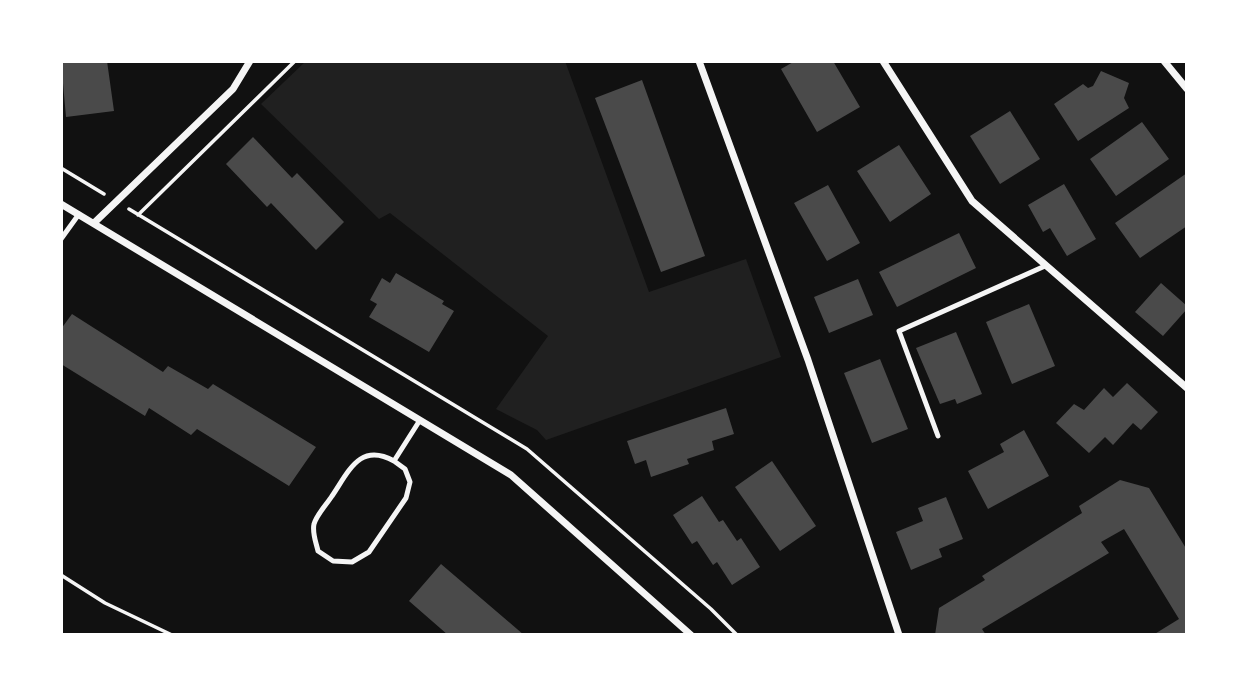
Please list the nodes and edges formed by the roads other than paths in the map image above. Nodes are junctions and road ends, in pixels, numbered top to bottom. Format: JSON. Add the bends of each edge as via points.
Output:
{"nodes":[{"id":1,"x":250,"y":61,"type":"edge"},
{"id":2,"x":699,"y":61,"type":"edge"},
{"id":3,"x":883,"y":61,"type":"edge"},
{"id":4,"x":1164,"y":61,"type":"edge"},
{"id":5,"x":1187,"y":89,"type":"edge"},
{"id":6,"x":61,"y":204,"type":"edge"},
{"id":7,"x":79,"y":214,"type":"junction"},
{"id":8,"x":94,"y":223,"type":"junction"},
{"id":9,"x":61,"y":239,"type":"edge"},
{"id":10,"x":1045,"y":266,"type":"junction"},
{"id":11,"x":1187,"y":388,"type":"edge"},
{"id":12,"x":420,"y":420,"type":"junction"},
{"id":13,"x":938,"y":436,"type":"dead end"},
{"id":14,"x":394,"y":461,"type":"junction"},
{"id":15,"x":691,"y":635,"type":"edge"},
{"id":16,"x":899,"y":635,"type":"edge"}],
"edges":[{"from":1,"to":8,"type":"street","via":[[233,89]]},
{"from":2,"to":16,"type":"street","via":[[808,360]]},
{"from":3,"to":10,"type":"street","via":[[972,201]]},
{"from":4,"to":5,"type":"street"},
{"from":6,"to":7,"type":"street"},
{"from":7,"to":8,"type":"street"},
{"from":7,"to":9,"type":"lane"},
{"from":8,"to":12,"type":"street"},
{"from":10,"to":11,"type":"street"},
{"from":10,"to":13,"type":"lane","via":[[899,331]]},
{"from":12,"to":14,"type":"lane"},
{"from":12,"to":15,"type":"street","via":[[511,475]]},
{"from":14,"to":14,"type":"lane","via":[[380,454],[355,462],[314,522],[318,551],[333,561],[352,562],[369,552],[406,498],[410,482],[405,468]]}]}
